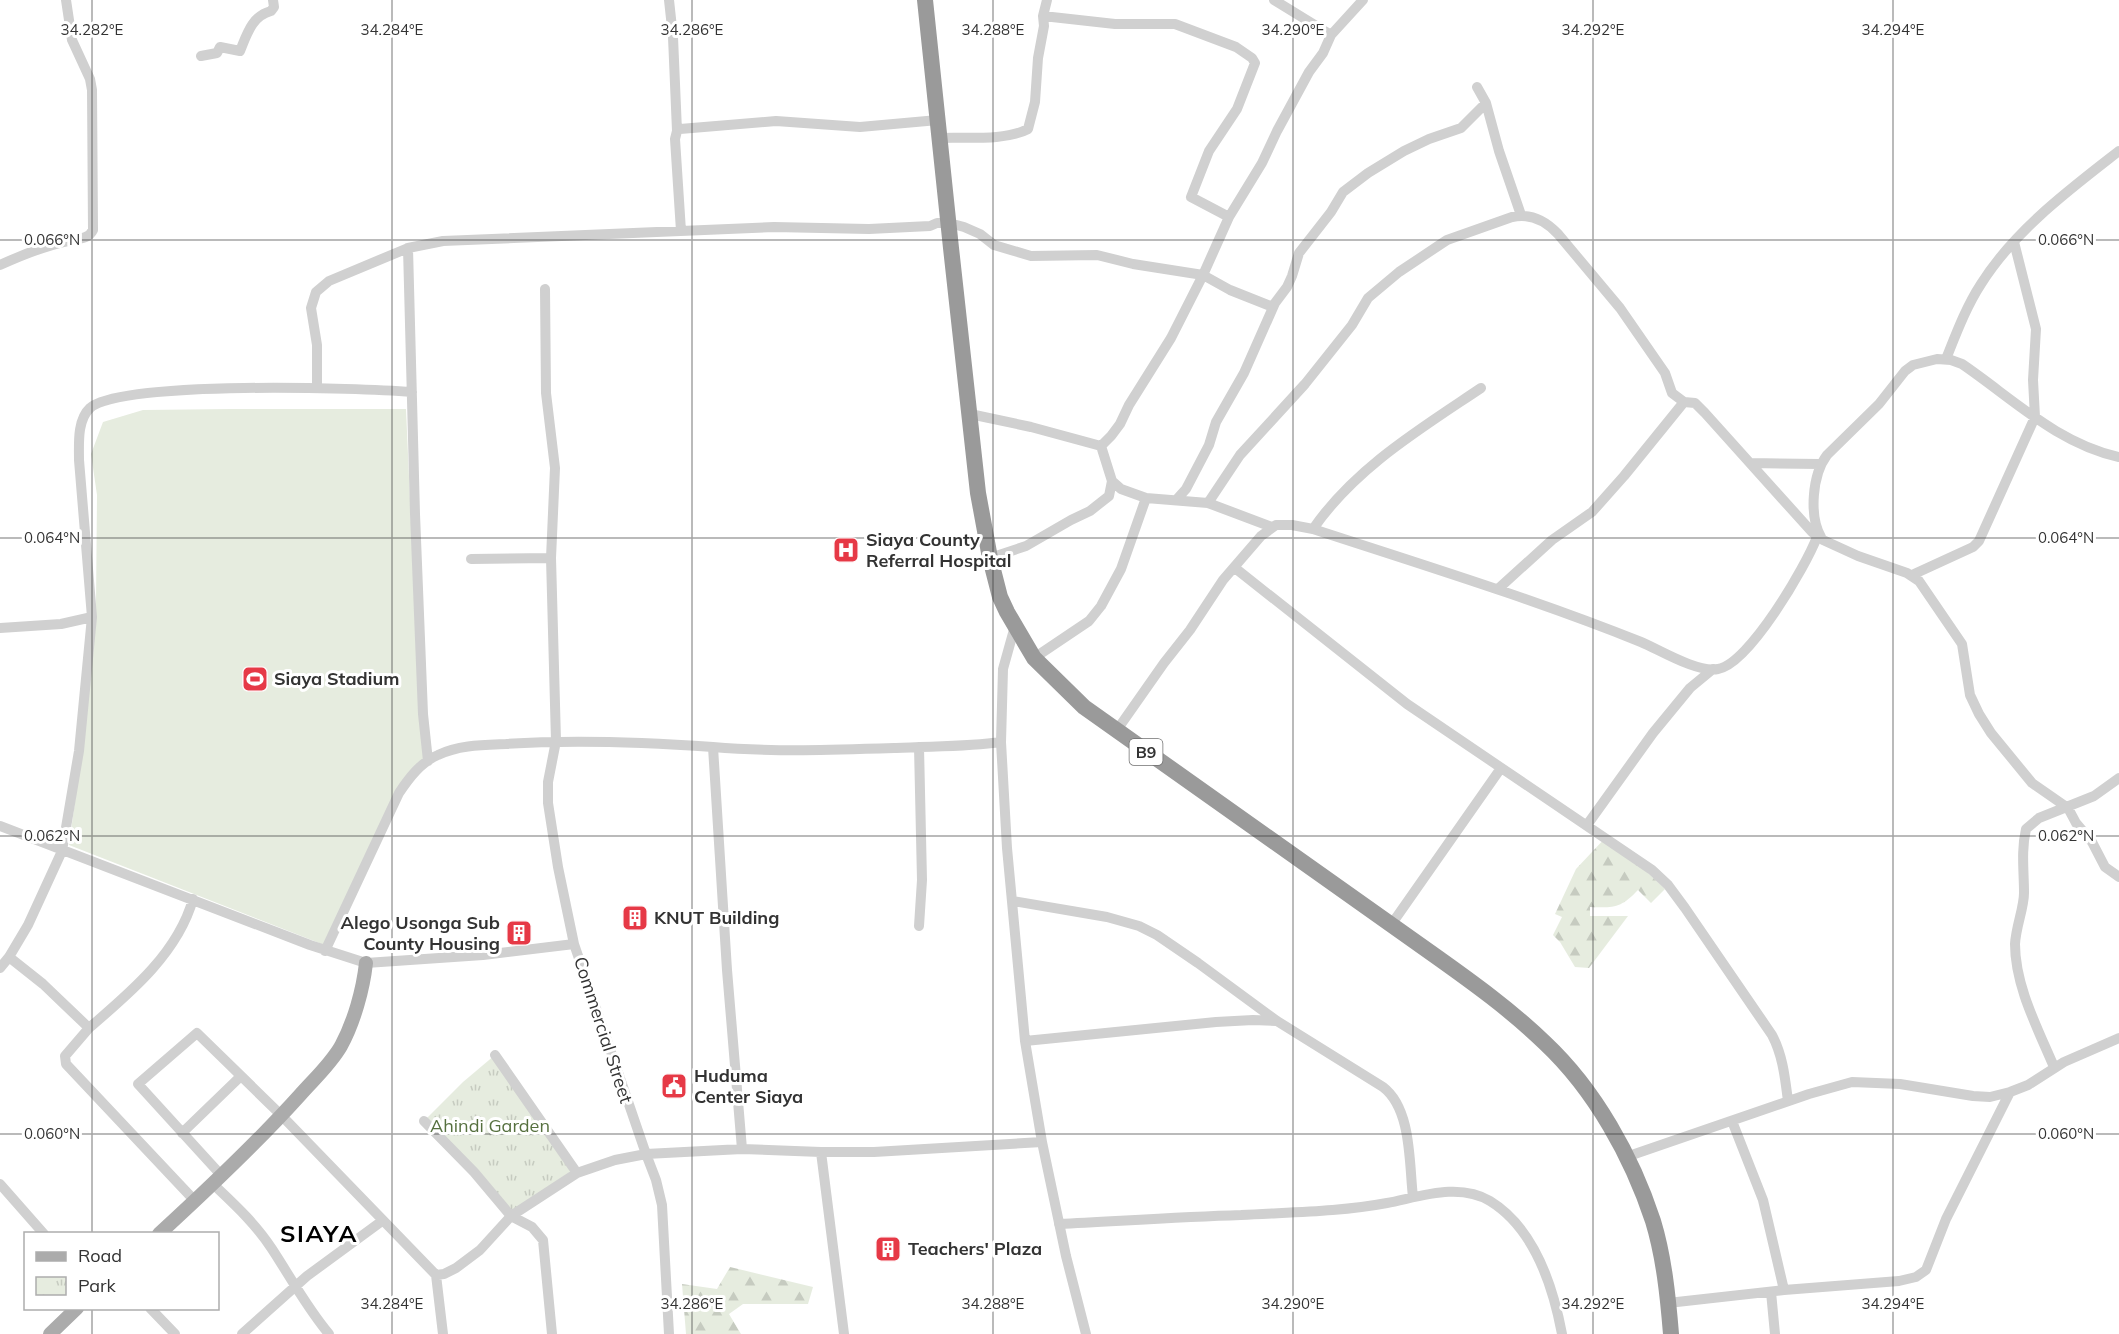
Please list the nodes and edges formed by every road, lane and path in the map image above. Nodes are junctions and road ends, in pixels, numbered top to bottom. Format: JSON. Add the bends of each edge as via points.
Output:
{"nodes":[{"id":1,"x":66,"y":0,"type":"edge"},
{"id":2,"x":273,"y":0,"type":"edge"},
{"id":3,"x":669,"y":0,"type":"edge"},
{"id":4,"x":925,"y":0,"type":"edge"},
{"id":5,"x":1047,"y":0,"type":"edge"},
{"id":6,"x":1274,"y":0,"type":"edge"},
{"id":7,"x":1363,"y":0,"type":"edge"},
{"id":8,"x":1043,"y":16,"type":"junction"},
{"id":9,"x":1331,"y":35,"type":"junction"},
{"id":10,"x":201,"y":56,"type":"dead end"},
{"id":11,"x":1477,"y":87,"type":"dead end"},
{"id":12,"x":1486,"y":103,"type":"junction"},
{"id":13,"x":938,"y":120,"type":"junction"},
{"id":14,"x":678,"y":131,"type":"junction"},
{"id":15,"x":940,"y":138,"type":"junction"},
{"id":16,"x":2119,"y":151,"type":"edge"},
{"id":17,"x":1521,"y":215,"type":"junction"},
{"id":18,"x":1229,"y":216,"type":"junction"},
{"id":19,"x":949,"y":223,"type":"junction"},
{"id":20,"x":681,"y":231,"type":"junction"},
{"id":21,"x":2014,"y":242,"type":"junction"},
{"id":22,"x":408,"y":248,"type":"junction"},
{"id":23,"x":0,"y":265,"type":"edge"},
{"id":24,"x":1203,"y":275,"type":"junction"},
{"id":25,"x":545,"y":289,"type":"dead end"},
{"id":26,"x":1273,"y":307,"type":"junction"},
{"id":27,"x":1946,"y":359,"type":"junction"},
{"id":28,"x":317,"y":387,"type":"junction"},
{"id":29,"x":1480,"y":388,"type":"dead end"},
{"id":30,"x":412,"y":392,"type":"junction"},
{"id":31,"x":1684,"y":402,"type":"junction"},
{"id":32,"x":970,"y":414,"type":"junction"},
{"id":33,"x":2035,"y":417,"type":"junction"},
{"id":34,"x":1101,"y":446,"type":"junction"},
{"id":35,"x":2119,"y":457,"type":"edge"},
{"id":36,"x":1750,"y":463,"type":"junction"},
{"id":37,"x":1820,"y":464,"type":"junction"},
{"id":38,"x":1112,"y":481,"type":"junction"},
{"id":39,"x":1146,"y":498,"type":"junction"},
{"id":40,"x":1178,"y":499,"type":"junction"},
{"id":41,"x":1208,"y":503,"type":"junction"},
{"id":42,"x":1272,"y":527,"type":"junction"},
{"id":43,"x":1313,"y":529,"type":"junction"},
{"id":44,"x":1820,"y":538,"type":"junction"},
{"id":45,"x":550,"y":558,"type":"junction"},
{"id":46,"x":990,"y":558,"type":"junction"},
{"id":47,"x":471,"y":559,"type":"dead end"},
{"id":48,"x":1235,"y":568,"type":"junction"},
{"id":49,"x":1912,"y":575,"type":"junction"},
{"id":50,"x":1498,"y":589,"type":"junction"},
{"id":51,"x":92,"y":617,"type":"junction"},
{"id":52,"x":1015,"y":626,"type":"junction"},
{"id":53,"x":0,"y":628,"type":"edge"},
{"id":54,"x":1034,"y":658,"type":"junction"},
{"id":55,"x":1713,"y":669,"type":"junction"},
{"id":56,"x":1117,"y":730,"type":"junction"},
{"id":57,"x":556,"y":741,"type":"junction"},
{"id":58,"x":1001,"y":742,"type":"junction"},
{"id":59,"x":713,"y":747,"type":"junction"},
{"id":60,"x":920,"y":747,"type":"junction"},
{"id":61,"x":428,"y":761,"type":"junction"},
{"id":62,"x":1501,"y":768,"type":"junction"},
{"id":63,"x":2119,"y":778,"type":"edge"},
{"id":64,"x":2068,"y":808,"type":"junction"},
{"id":65,"x":1587,"y":825,"type":"junction"},
{"id":66,"x":0,"y":826,"type":"edge"},
{"id":67,"x":62,"y":851,"type":"junction"},
{"id":68,"x":2119,"y":878,"type":"edge"},
{"id":69,"x":193,"y":899,"type":"junction"},
{"id":70,"x":1013,"y":901,"type":"junction"},
{"id":71,"x":1391,"y":925,"type":"junction"},
{"id":72,"x":919,"y":926,"type":"dead end"},
{"id":73,"x":574,"y":944,"type":"junction"},
{"id":74,"x":325,"y":951,"type":"junction"},
{"id":75,"x":9,"y":957,"type":"junction"},
{"id":76,"x":366,"y":963,"type":"junction"},
{"id":77,"x":0,"y":968,"type":"edge"},
{"id":78,"x":1276,"y":1022,"type":"junction"},
{"id":79,"x":89,"y":1028,"type":"junction"},
{"id":80,"x":2119,"y":1038,"type":"edge"},
{"id":81,"x":1025,"y":1041,"type":"junction"},
{"id":82,"x":495,"y":1055,"type":"dead end"},
{"id":83,"x":2054,"y":1067,"type":"junction"},
{"id":84,"x":241,"y":1076,"type":"junction"},
{"id":85,"x":2010,"y":1092,"type":"junction"},
{"id":86,"x":1788,"y":1101,"type":"junction"},
{"id":87,"x":281,"y":1115,"type":"junction"},
{"id":88,"x":424,"y":1121,"type":"dead end"},
{"id":89,"x":1732,"y":1121,"type":"junction"},
{"id":90,"x":182,"y":1133,"type":"junction"},
{"id":91,"x":1042,"y":1142,"type":"junction"},
{"id":92,"x":742,"y":1149,"type":"junction"},
{"id":93,"x":821,"y":1152,"type":"junction"},
{"id":94,"x":645,"y":1154,"type":"junction"},
{"id":95,"x":1626,"y":1157,"type":"junction"},
{"id":96,"x":577,"y":1173,"type":"junction"},
{"id":97,"x":217,"y":1180,"type":"junction"},
{"id":98,"x":0,"y":1184,"type":"edge"},
{"id":99,"x":1413,"y":1197,"type":"junction"},
{"id":100,"x":195,"y":1201,"type":"junction"},
{"id":101,"x":511,"y":1216,"type":"junction"},
{"id":102,"x":382,"y":1221,"type":"junction"},
{"id":103,"x":1059,"y":1224,"type":"junction"},
{"id":104,"x":43,"y":1232,"type":"edge"},
{"id":105,"x":160,"y":1232,"type":"edge"},
{"id":106,"x":436,"y":1275,"type":"junction"},
{"id":107,"x":295,"y":1287,"type":"junction"},
{"id":108,"x":1784,"y":1290,"type":"junction"},
{"id":109,"x":1771,"y":1292,"type":"junction"},
{"id":110,"x":1668,"y":1303,"type":"junction"},
{"id":111,"x":75,"y":1310,"type":"edge"},
{"id":112,"x":152,"y":1310,"type":"edge"},
{"id":113,"x":50,"y":1334,"type":"edge"},
{"id":114,"x":175,"y":1334,"type":"edge"},
{"id":115,"x":242,"y":1334,"type":"edge"},
{"id":116,"x":329,"y":1334,"type":"edge"},
{"id":117,"x":443,"y":1334,"type":"edge"},
{"id":118,"x":552,"y":1334,"type":"edge"},
{"id":119,"x":669,"y":1334,"type":"edge"},
{"id":120,"x":844,"y":1334,"type":"edge"},
{"id":121,"x":1086,"y":1334,"type":"edge"},
{"id":122,"x":1562,"y":1334,"type":"edge"},
{"id":123,"x":1671,"y":1334,"type":"edge"},
{"id":124,"x":1775,"y":1334,"type":"edge"}],
"edges":[{"from":1,"to":23,"type":"street","via":[[72,40],[92,90],[93,230],[84,238],[45,246]]},
{"from":2,"to":10,"type":"street","via":[[271,11],[262,13],[251,25],[240,51],[220,47],[217,53]]},
{"from":3,"to":14,"type":"street"},
{"from":4,"to":13,"type":"highway","number":"B9"},
{"from":5,"to":8,"type":"street"},
{"from":6,"to":9,"type":"street"},
{"from":7,"to":9,"type":"street"},
{"from":8,"to":15,"type":"street","via":[[1035,102],[1028,129],[997,136]]},
{"from":8,"to":18,"type":"street","via":[[1115,24],[1175,24],[1236,47],[1252,58],[1255,63],[1245,90],[1209,151],[1191,197]]},
{"from":9,"to":18,"type":"street"},
{"from":11,"to":12,"type":"street"},
{"from":12,"to":17,"type":"street"},
{"from":12,"to":26,"type":"street","via":[[1461,128],[1398,154],[1343,192],[1299,253],[1287,288]]},
{"from":13,"to":14,"type":"street","via":[[860,127],[776,120]]},
{"from":13,"to":15,"type":"highway","number":"B9"},
{"from":14,"to":20,"type":"street","via":[[675,139]]},
{"from":15,"to":19,"type":"highway","number":"B9"},
{"from":16,"to":21,"type":"street","via":[[2046,210]]},
{"from":17,"to":31,"type":"street","via":[[1539,219],[1558,234],[1626,317],[1665,373],[1672,393]]},
{"from":17,"to":41,"type":"street","via":[[1447,240],[1385,282],[1368,298],[1353,325],[1305,384],[1240,455]]},
{"from":18,"to":24,"type":"street"},
{"from":19,"to":20,"type":"street","via":[[869,230],[774,227]]},
{"from":19,"to":24,"type":"street","via":[[980,234],[994,245],[1031,256],[1097,255]]},
{"from":19,"to":32,"type":"highway","number":"B9"},
{"from":20,"to":22,"type":"street","via":[[444,241]]},
{"from":21,"to":27,"type":"street","via":[[1980,285]]},
{"from":21,"to":33,"type":"street","via":[[2036,329]]},
{"from":22,"to":28,"type":"street","via":[[329,281],[316,292],[311,308],[317,345]]},
{"from":22,"to":30,"type":"street"},
{"from":24,"to":26,"type":"street"},
{"from":24,"to":34,"type":"street","via":[[1120,424]]},
{"from":25,"to":45,"type":"street","via":[[546,393],[555,468]]},
{"from":26,"to":40,"type":"street","via":[[1244,373],[1216,422],[1209,445]]},
{"from":27,"to":33,"type":"street","via":[[1962,364]]},
{"from":27,"to":37,"type":"street","via":[[1922,362],[1905,371],[1879,404]]},
{"from":28,"to":30,"type":"street"},
{"from":28,"to":51,"type":"street","via":[[172,391],[118,397],[92,407],[85,414],[79,448]]},
{"from":29,"to":43,"type":"street","via":[[1378,459]]},
{"from":30,"to":61,"type":"street"},
{"from":31,"to":36,"type":"street","via":[[1695,404],[1705,413]]},
{"from":31,"to":50,"type":"street","via":[[1592,512],[1552,540]]},
{"from":32,"to":34,"type":"street"},
{"from":32,"to":46,"type":"highway","number":"B9"},
{"from":33,"to":35,"type":"street","via":[[2085,447]]},
{"from":33,"to":49,"type":"street","via":[[1978,541],[1973,547]]},
{"from":34,"to":38,"type":"street"},
{"from":36,"to":37,"type":"street"},
{"from":36,"to":44,"type":"street"},
{"from":37,"to":44,"type":"street","via":[[1814,516]]},
{"from":38,"to":39,"type":"street","via":[[1121,489]]},
{"from":38,"to":46,"type":"street","via":[[1109,496],[1090,511],[1026,546]]},
{"from":39,"to":40,"type":"street"},
{"from":39,"to":54,"type":"street","via":[[1121,569],[1101,606],[1089,621]]},
{"from":40,"to":41,"type":"street"},
{"from":41,"to":42,"type":"street"},
{"from":42,"to":43,"type":"street"},
{"from":42,"to":48,"type":"street"},
{"from":43,"to":50,"type":"street"},
{"from":44,"to":49,"type":"street"},
{"from":44,"to":55,"type":"street","via":[[1769,619],[1734,661]]},
{"from":45,"to":47,"type":"street"},
{"from":45,"to":57,"type":"street"},
{"from":46,"to":52,"type":"highway","number":"B9","via":[[1000,597]]},
{"from":48,"to":56,"type":"street"},
{"from":48,"to":62,"type":"street","via":[[1407,704]]},
{"from":49,"to":64,"type":"street","via":[[1962,644],[1970,695],[1991,733],[2032,783]]},
{"from":50,"to":55,"type":"street"},
{"from":51,"to":53,"type":"street","via":[[61,624]]},
{"from":51,"to":67,"type":"street","via":[[79,751]]},
{"from":52,"to":54,"type":"highway","number":"B9"},
{"from":52,"to":58,"type":"street","via":[[1003,669]]},
{"from":54,"to":56,"type":"highway","number":"B9","via":[[1070,695]]},
{"from":55,"to":65,"type":"street","via":[[1684,694]]},
{"from":56,"to":71,"type":"highway","number":"B9"},
{"from":57,"to":59,"type":"street"},
{"from":57,"to":61,"type":"street","via":[[470,746],[449,750]]},
{"from":57,"to":73,"type":"street","via":[[548,782],[550,823]]},
{"from":58,"to":60,"type":"street"},
{"from":58,"to":70,"type":"street"},
{"from":59,"to":60,"type":"street","via":[[775,752]]},
{"from":59,"to":92,"type":"street"},
{"from":60,"to":72,"type":"street"},
{"from":61,"to":74,"type":"street","via":[[399,793]]},
{"from":62,"to":65,"type":"street"},
{"from":62,"to":71,"type":"street"},
{"from":63,"to":64,"type":"street"},
{"from":64,"to":68,"type":"street","via":[[2105,867]]},
{"from":64,"to":83,"type":"street","via":[[2039,818],[2026,829],[2022,856],[2024,894],[2015,945],[2023,989]]},
{"from":65,"to":86,"type":"street","via":[[1652,870],[1685,908],[1775,1042]]},
{"from":66,"to":67,"type":"street"},
{"from":67,"to":69,"type":"street"},
{"from":67,"to":75,"type":"street"},
{"from":69,"to":74,"type":"street"},
{"from":69,"to":79,"type":"street","via":[[175,941],[128,993]]},
{"from":70,"to":78,"type":"street","via":[[1107,916],[1139,926],[1198,963]]},
{"from":70,"to":81,"type":"street"},
{"from":71,"to":95,"type":"highway","number":"B9","via":[[1480,988],[1546,1043],[1594,1102]]},
{"from":73,"to":76,"type":"street","name":"Commercial Street"},
{"from":73,"to":94,"type":"street","name":"Commercial Street"},
{"from":74,"to":76,"type":"street"},
{"from":75,"to":77,"type":"street"},
{"from":75,"to":79,"type":"street"},
{"from":76,"to":87,"type":"main road","via":[[342,1045]]},
{"from":78,"to":81,"type":"street","via":[[1216,1022]]},
{"from":78,"to":99,"type":"street","via":[[1390,1092],[1405,1125]]},
{"from":79,"to":100,"type":"street","via":[[65,1056],[66,1064]]},
{"from":80,"to":83,"type":"street"},
{"from":81,"to":91,"type":"street"},
{"from":82,"to":96,"type":"street"},
{"from":83,"to":85,"type":"street"},
{"from":84,"to":87,"type":"street"},
{"from":84,"to":90,"type":"street"},
{"from":84,"to":90,"type":"street","via":[[197,1033],[138,1084]]},
{"from":85,"to":86,"type":"street","via":[[1973,1096],[1900,1084],[1852,1082]]},
{"from":85,"to":108,"type":"street","via":[[1921,1275],[1882,1283]]},
{"from":86,"to":89,"type":"street"},
{"from":87,"to":97,"type":"main road"},
{"from":87,"to":102,"type":"street"},
{"from":88,"to":101,"type":"street"},
{"from":89,"to":95,"type":"street"},
{"from":89,"to":108,"type":"street","via":[[1763,1200]]},
{"from":90,"to":97,"type":"street"},
{"from":91,"to":93,"type":"street"},
{"from":91,"to":103,"type":"street"},
{"from":92,"to":93,"type":"street"},
{"from":92,"to":94,"type":"street"},
{"from":93,"to":120,"type":"street"},
{"from":94,"to":96,"type":"street"},
{"from":94,"to":119,"type":"street","name":"Commercial Street","via":[[662,1205]]},
{"from":95,"to":110,"type":"highway","number":"B9","via":[[1653,1222]]},
{"from":96,"to":101,"type":"street"},
{"from":97,"to":100,"type":"main road"},
{"from":97,"to":107,"type":"street","via":[[272,1248]]},
{"from":98,"to":104,"type":"street"},
{"from":99,"to":103,"type":"street","via":[[1312,1211]]},
{"from":99,"to":122,"type":"street","via":[[1459,1193],[1488,1200],[1500,1209],[1540,1261],[1554,1295]]},
{"from":100,"to":105,"type":"main road"},
{"from":101,"to":106,"type":"street","via":[[480,1250],[456,1268]]},
{"from":101,"to":118,"type":"street","via":[[532,1227],[543,1240]]},
{"from":102,"to":106,"type":"street"},
{"from":102,"to":107,"type":"street"},
{"from":103,"to":121,"type":"street"},
{"from":106,"to":117,"type":"street"},
{"from":107,"to":115,"type":"street"},
{"from":107,"to":116,"type":"street"},
{"from":108,"to":109,"type":"street"},
{"from":109,"to":110,"type":"street"},
{"from":109,"to":124,"type":"street"},
{"from":110,"to":123,"type":"highway","number":"B9"},
{"from":111,"to":113,"type":"main road"},
{"from":112,"to":114,"type":"street"}]}
